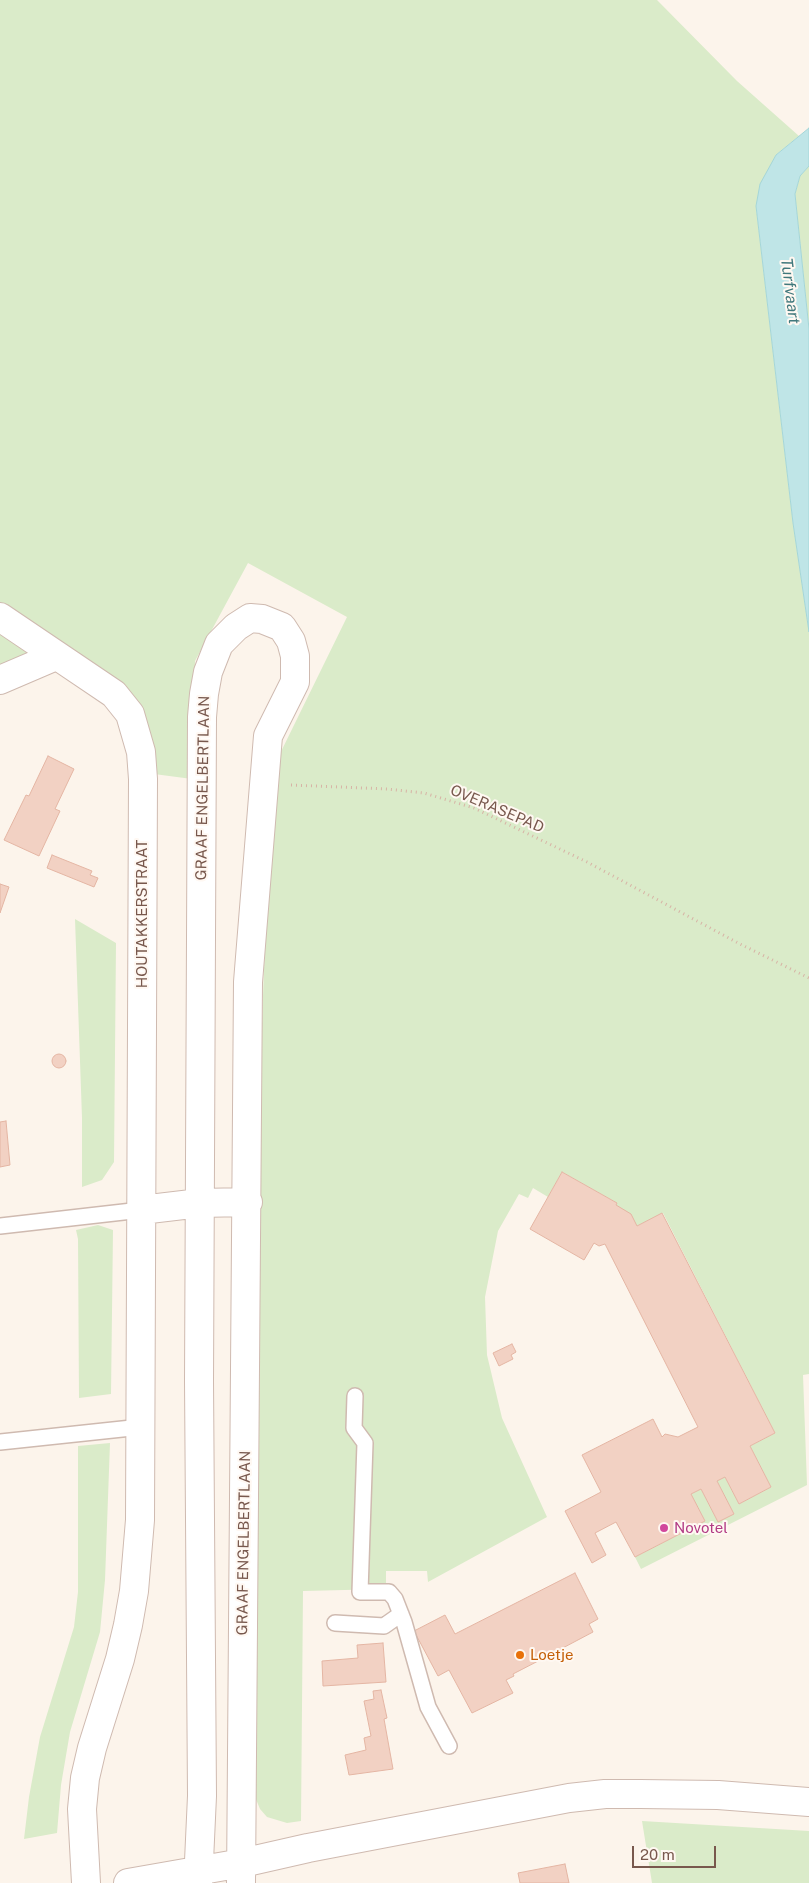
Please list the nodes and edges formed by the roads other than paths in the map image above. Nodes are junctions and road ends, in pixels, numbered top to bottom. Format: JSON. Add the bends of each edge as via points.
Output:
{"nodes":[{"id":1,"x":0,"y":617,"type":"edge"},
{"id":2,"x":56,"y":656,"type":"junction"},
{"id":3,"x":0,"y":680,"type":"edge"},
{"id":4,"x":248,"y":1202,"type":"junction"},
{"id":5,"x":200,"y":1203,"type":"junction"},
{"id":6,"x":141,"y":1210,"type":"junction"},
{"id":7,"x":0,"y":1226,"type":"edge"},
{"id":8,"x":356,"y":1396,"type":"dead end"},
{"id":9,"x":140,"y":1427,"type":"junction"},
{"id":10,"x":0,"y":1442,"type":"edge"},
{"id":11,"x":401,"y":1614,"type":"junction"},
{"id":12,"x":335,"y":1623,"type":"dead end"},
{"id":13,"x":449,"y":1746,"type":"dead end"},
{"id":14,"x":809,"y":1802,"type":"edge"},
{"id":15,"x":241,"y":1873,"type":"edge"},
{"id":16,"x":198,"y":1877,"type":"edge"},
{"id":17,"x":86,"y":1883,"type":"edge"},
{"id":18,"x":128,"y":1883,"type":"edge"}],
"edges":[{"from":1,"to":2,"type":"street","name":"HOUTAKKERSTRAAT"},
{"from":2,"to":3,"type":"street"},
{"from":2,"to":6,"type":"street","name":"HOUTAKKERSTRAAT","via":[[114,694],[130,714],[142,752]]},
{"from":4,"to":5,"type":"street"},
{"from":4,"to":5,"type":"street","name":"GRAAF ENGELBERTLAAN","via":[[248,982],[263,784],[268,736],[295,682],[295,656],[282,627],[250,618],[219,644],[208,672],[202,717]]},
{"from":4,"to":15,"type":"street","name":"GRAAF ENGELBERTLAAN"},
{"from":5,"to":6,"type":"street"},
{"from":5,"to":16,"type":"street","name":"GRAAF ENGELBERTLAAN","via":[[202,1796]]},
{"from":6,"to":7,"type":"lane"},
{"from":6,"to":9,"type":"street"},
{"from":8,"to":11,"type":"lane","via":[[354,1428],[365,1443],[360,1592],[389,1592]]},
{"from":9,"to":10,"type":"lane"},
{"from":9,"to":17,"type":"street","via":[[140,1520],[134,1591],[120,1659],[85,1778],[82,1809]]},
{"from":11,"to":12,"type":"lane","via":[[384,1626]]},
{"from":11,"to":13,"type":"lane","via":[[428,1707]]},
{"from":14,"to":15,"type":"street","via":[[718,1788],[569,1798],[413,1821],[308,1848]]},
{"from":15,"to":16,"type":"street"},
{"from":16,"to":18,"type":"street"}]}
